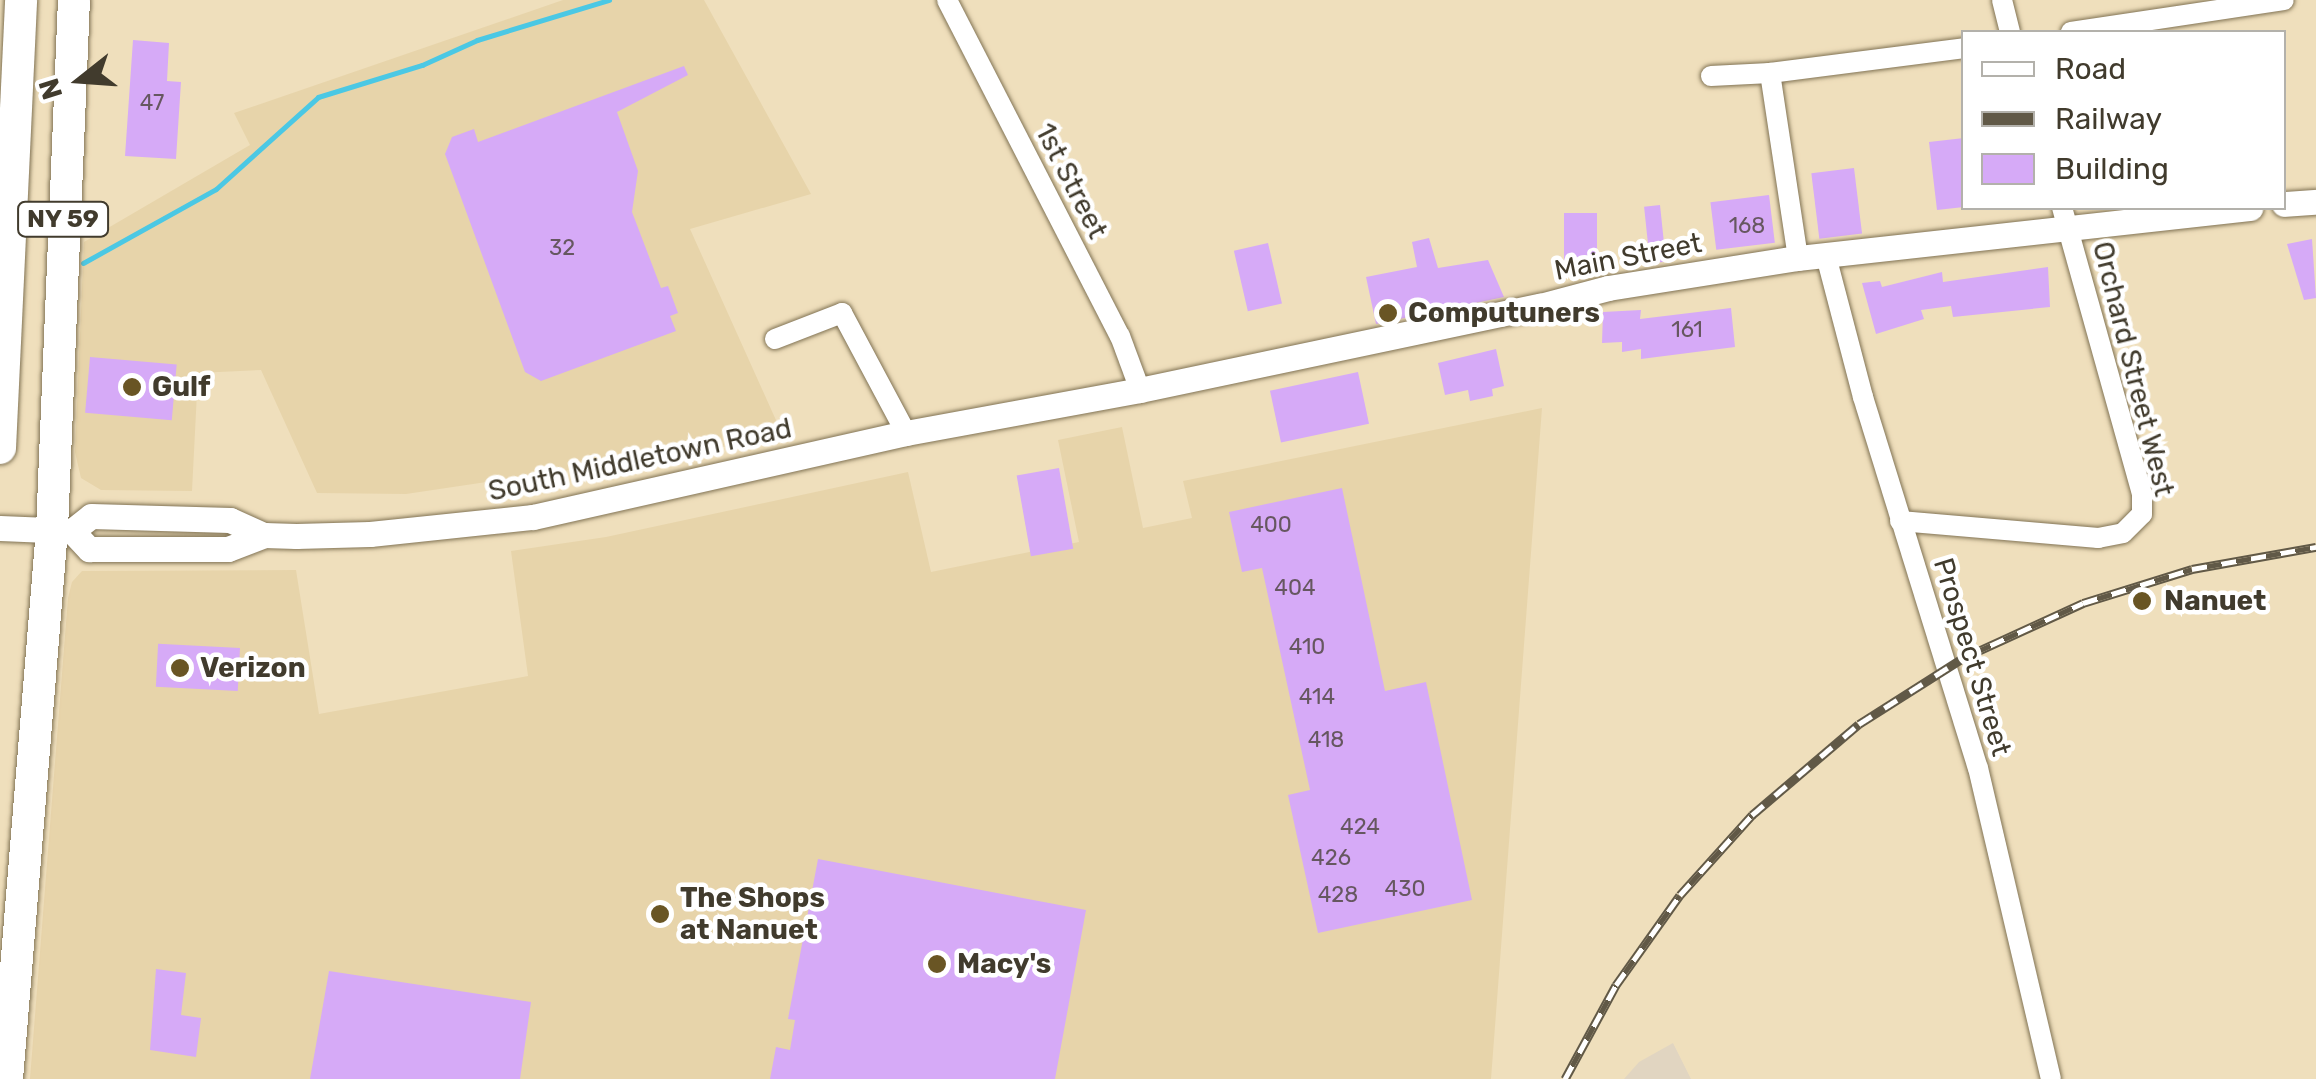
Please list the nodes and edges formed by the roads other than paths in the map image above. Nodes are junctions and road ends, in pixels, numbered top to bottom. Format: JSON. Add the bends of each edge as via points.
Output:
{"nodes":[{"id":1,"x":21,"y":0,"type":"edge"},
{"id":2,"x":74,"y":0,"type":"edge"},
{"id":3,"x":946,"y":0,"type":"edge"},
{"id":4,"x":2002,"y":0,"type":"edge"},
{"id":5,"x":2284,"y":0,"type":"edge"},
{"id":6,"x":2010,"y":30,"type":"edge"},
{"id":7,"x":2085,"y":30,"type":"edge"},
{"id":8,"x":1961,"y":48,"type":"edge"},
{"id":9,"x":1770,"y":74,"type":"junction"},
{"id":10,"x":1711,"y":76,"type":"dead end"},
{"id":11,"x":2316,"y":202,"type":"edge"},
{"id":12,"x":2286,"y":204,"type":"edge"},
{"id":13,"x":2209,"y":210,"type":"edge"},
{"id":14,"x":2066,"y":217,"type":"edge"},
{"id":15,"x":1826,"y":256,"type":"junction"},
{"id":16,"x":1798,"y":258,"type":"junction"},
{"id":17,"x":775,"y":339,"type":"dead end"},
{"id":18,"x":1140,"y":390,"type":"junction"},
{"id":19,"x":906,"y":432,"type":"junction"},
{"id":20,"x":0,"y":448,"type":"edge"},
{"id":21,"x":1900,"y":520,"type":"junction"},
{"id":22,"x":0,"y":528,"type":"edge"},
{"id":23,"x":62,"y":530,"type":"junction"},
{"id":24,"x":7,"y":1079,"type":"edge"},
{"id":25,"x":2051,"y":1079,"type":"edge"}],
"edges":[{"from":1,"to":20,"type":"main road","number":"NY 59"},
{"from":2,"to":23,"type":"main road","number":"NY 59"},
{"from":3,"to":18,"type":"street","name":"1st Street","via":[[1120,336]]},
{"from":4,"to":6,"type":"street"},
{"from":5,"to":7,"type":"street"},
{"from":8,"to":9,"type":"street"},
{"from":9,"to":10,"type":"street"},
{"from":9,"to":16,"type":"street"},
{"from":11,"to":12,"type":"street"},
{"from":13,"to":14,"type":"street","name":"Main Street"},
{"from":14,"to":15,"type":"street","name":"Main Street"},
{"from":14,"to":21,"type":"street","name":"Orchard Street West","via":[[2142,514],[2123,532],[2098,538]]},
{"from":15,"to":16,"type":"street","name":"Main Street"},
{"from":15,"to":21,"type":"street","name":"Prospect Street"},
{"from":16,"to":18,"type":"street","name":"Main Street","via":[[1608,288]]},
{"from":17,"to":19,"type":"street","via":[[842,314]]},
{"from":18,"to":19,"type":"street","name":"Main Street"},
{"from":19,"to":23,"type":"street","name":"South Middletown Road","via":[[533,517],[370,534],[264,535],[230,520],[90,516]]},
{"from":21,"to":25,"type":"street","name":"Prospect Street","via":[[1978,768]]},
{"from":22,"to":23,"type":"street","name":"South Middletown Road"},
{"from":23,"to":24,"type":"main road","number":"NY 59"}]}
